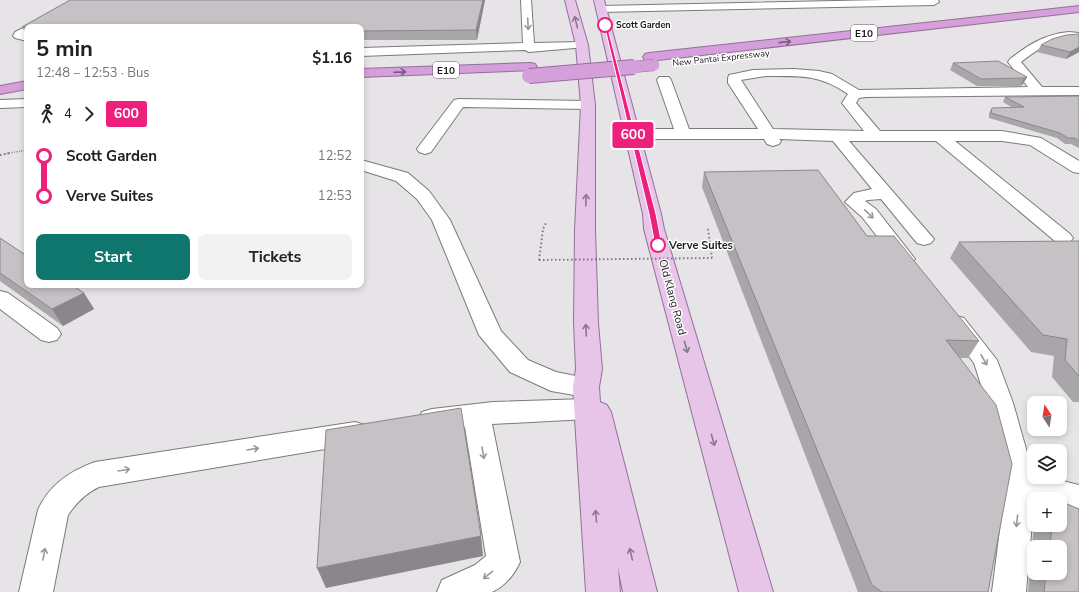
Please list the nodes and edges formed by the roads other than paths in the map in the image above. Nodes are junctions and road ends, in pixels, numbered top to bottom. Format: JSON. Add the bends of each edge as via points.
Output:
{"nodes":[{"id":1,"x":526,"y":0,"type":"edge"},
{"id":2,"x":570,"y":0,"type":"edge"},
{"id":3,"x":933,"y":0,"type":"edge"},
{"id":4,"x":600,"y":5,"type":"edge"},
{"id":5,"x":1079,"y":9,"type":"edge"},
{"id":6,"x":1079,"y":17,"type":"edge"},
{"id":7,"x":24,"y":31,"type":"edge"},
{"id":8,"x":1079,"y":36,"type":"edge"},
{"id":9,"x":24,"y":37,"type":"edge"},
{"id":10,"x":582,"y":45,"type":"junction"},
{"id":11,"x":529,"y":48,"type":"junction"},
{"id":12,"x":364,"y":52,"type":"edge"},
{"id":13,"x":364,"y":56,"type":"edge"},
{"id":14,"x":652,"y":61,"type":"junction"},
{"id":15,"x":530,"y":71,"type":"junction"},
{"id":16,"x":364,"y":73,"type":"edge"},
{"id":17,"x":24,"y":76,"type":"edge"},
{"id":18,"x":0,"y":78,"type":"edge"},
{"id":19,"x":664,"y":80,"type":"dead end"},
{"id":20,"x":364,"y":83,"type":"edge"},
{"id":21,"x":24,"y":85,"type":"edge"},
{"id":22,"x":24,"y":86,"type":"edge"},
{"id":23,"x":0,"y":87,"type":"edge"},
{"id":24,"x":0,"y":90,"type":"edge"},
{"id":25,"x":1038,"y":91,"type":"junction"},
{"id":26,"x":1079,"y":91,"type":"edge"},
{"id":27,"x":858,"y":94,"type":"junction"},
{"id":28,"x":24,"y":103,"type":"edge"},
{"id":29,"x":0,"y":104,"type":"edge"},
{"id":30,"x":588,"y":106,"type":"junction"},
{"id":31,"x":683,"y":134,"type":"junction"},
{"id":32,"x":832,"y":136,"type":"junction"},
{"id":33,"x":876,"y":136,"type":"junction"},
{"id":34,"x":940,"y":136,"type":"junction"},
{"id":35,"x":633,"y":137,"type":"junction"},
{"id":36,"x":771,"y":137,"type":"junction"},
{"id":37,"x":425,"y":149,"type":"dead end"},
{"id":38,"x":364,"y":166,"type":"edge"},
{"id":39,"x":1079,"y":168,"type":"edge"},
{"id":40,"x":885,"y":194,"type":"junction"},
{"id":41,"x":1063,"y":238,"type":"dead end"},
{"id":42,"x":924,"y":239,"type":"dead end"},
{"id":43,"x":918,"y":274,"type":"edge"},
{"id":44,"x":0,"y":298,"type":"edge"},
{"id":45,"x":942,"y":305,"type":"edge"},
{"id":46,"x":49,"y":334,"type":"dead end"},
{"id":47,"x":587,"y":388,"type":"junction"},
{"id":48,"x":477,"y":415,"type":"junction"},
{"id":49,"x":408,"y":424,"type":"edge"},
{"id":50,"x":377,"y":429,"type":"edge"},
{"id":51,"x":1021,"y":483,"type":"junction"},
{"id":52,"x":1079,"y":499,"type":"edge"},
{"id":53,"x":758,"y":585,"type":"edge"},
{"id":54,"x":36,"y":592,"type":"edge"},
{"id":55,"x":454,"y":592,"type":"edge"},
{"id":56,"x":603,"y":592,"type":"edge"},
{"id":57,"x":640,"y":592,"type":"edge"},
{"id":58,"x":1009,"y":592,"type":"edge"}],
"edges":[{"from":1,"to":11,"type":"street","one_way":true},
{"from":10,"to":2,"type":"main road","one_way":true},
{"from":3,"to":4,"type":"street","via":[[934,2]]},
{"from":4,"to":35,"type":"main road","name":"Old Klang Road"},
{"from":14,"to":5,"type":"highway","name":"New Pantai Expressway","number":"E10","one_way":true},
{"from":6,"to":14,"type":"highway","name":"New Pantai Expressway","number":"E10"},
{"from":7,"to":9,"type":"street","via":[[19,36]]},
{"from":8,"to":25,"type":"street","via":[[1068,34],[1052,37],[1014,62]]},
{"from":10,"to":11,"type":"street"},
{"from":10,"to":30,"type":"main road"},
{"from":11,"to":12,"type":"street"},
{"from":11,"to":13,"type":"street","via":[[507,52]]},
{"from":14,"to":15,"type":"highway","name":"New Pantai Expressway","number":"E10","bridge":true},
{"from":16,"to":15,"type":"highway","name":"New Pantai Expressway","number":"E10","one_way":true},
{"from":15,"to":20,"type":"highway","name":"New Pantai Expressway","number":"E10"},
{"from":17,"to":18,"type":"highway"},
{"from":19,"to":31,"type":"street"},
{"from":21,"to":23,"type":"highway"},
{"from":22,"to":24,"type":"highway"},
{"from":25,"to":26,"type":"street"},
{"from":25,"to":27,"type":"street"},
{"from":27,"to":33,"type":"street","via":[[850,98],[849,103]]},
{"from":27,"to":36,"type":"street","via":[[828,78],[809,73],[762,73],[734,78]]},
{"from":28,"to":29,"type":"street"},
{"from":30,"to":37,"type":"street","via":[[459,103]]},
{"from":47,"to":30,"type":"main road","one_way":true,"via":[[585,238]]},
{"from":31,"to":35,"type":"street"},
{"from":31,"to":36,"type":"street"},
{"from":32,"to":33,"type":"street"},
{"from":32,"to":36,"type":"street","via":[[812,140]]},
{"from":32,"to":40,"type":"street"},
{"from":33,"to":34,"type":"street"},
{"from":34,"to":39,"type":"street","via":[[1002,136],[1035,141]]},
{"from":34,"to":41,"type":"street"},
{"from":35,"to":36,"type":"street"},
{"from":35,"to":53,"type":"main road","name":"Old Klang Road","one_way":true,"via":[[658,243]]},
{"from":38,"to":47,"type":"street","via":[[402,177],[423,195],[441,220],[491,335],[519,366],[551,381]]},
{"from":40,"to":42,"type":"street"},
{"from":40,"to":43,"type":"street","one_way":true,"via":[[861,196],[854,202],[869,213]]},
{"from":44,"to":46,"type":"street"},
{"from":45,"to":51,"type":"street","one_way":true,"via":[[985,360],[1000,403]]},
{"from":47,"to":48,"type":"street"},
{"from":56,"to":47,"type":"main road","one_way":true},
{"from":57,"to":47,"type":"main road","one_way":true},
{"from":48,"to":49,"type":"street"},
{"from":48,"to":55,"type":"street","one_way":true,"via":[[503,562],[487,577]]},
{"from":54,"to":50,"type":"street","one_way":true,"via":[[53,510],[80,482],[95,475]]},
{"from":51,"to":52,"type":"street"},
{"from":51,"to":58,"type":"street","one_way":true}]}
